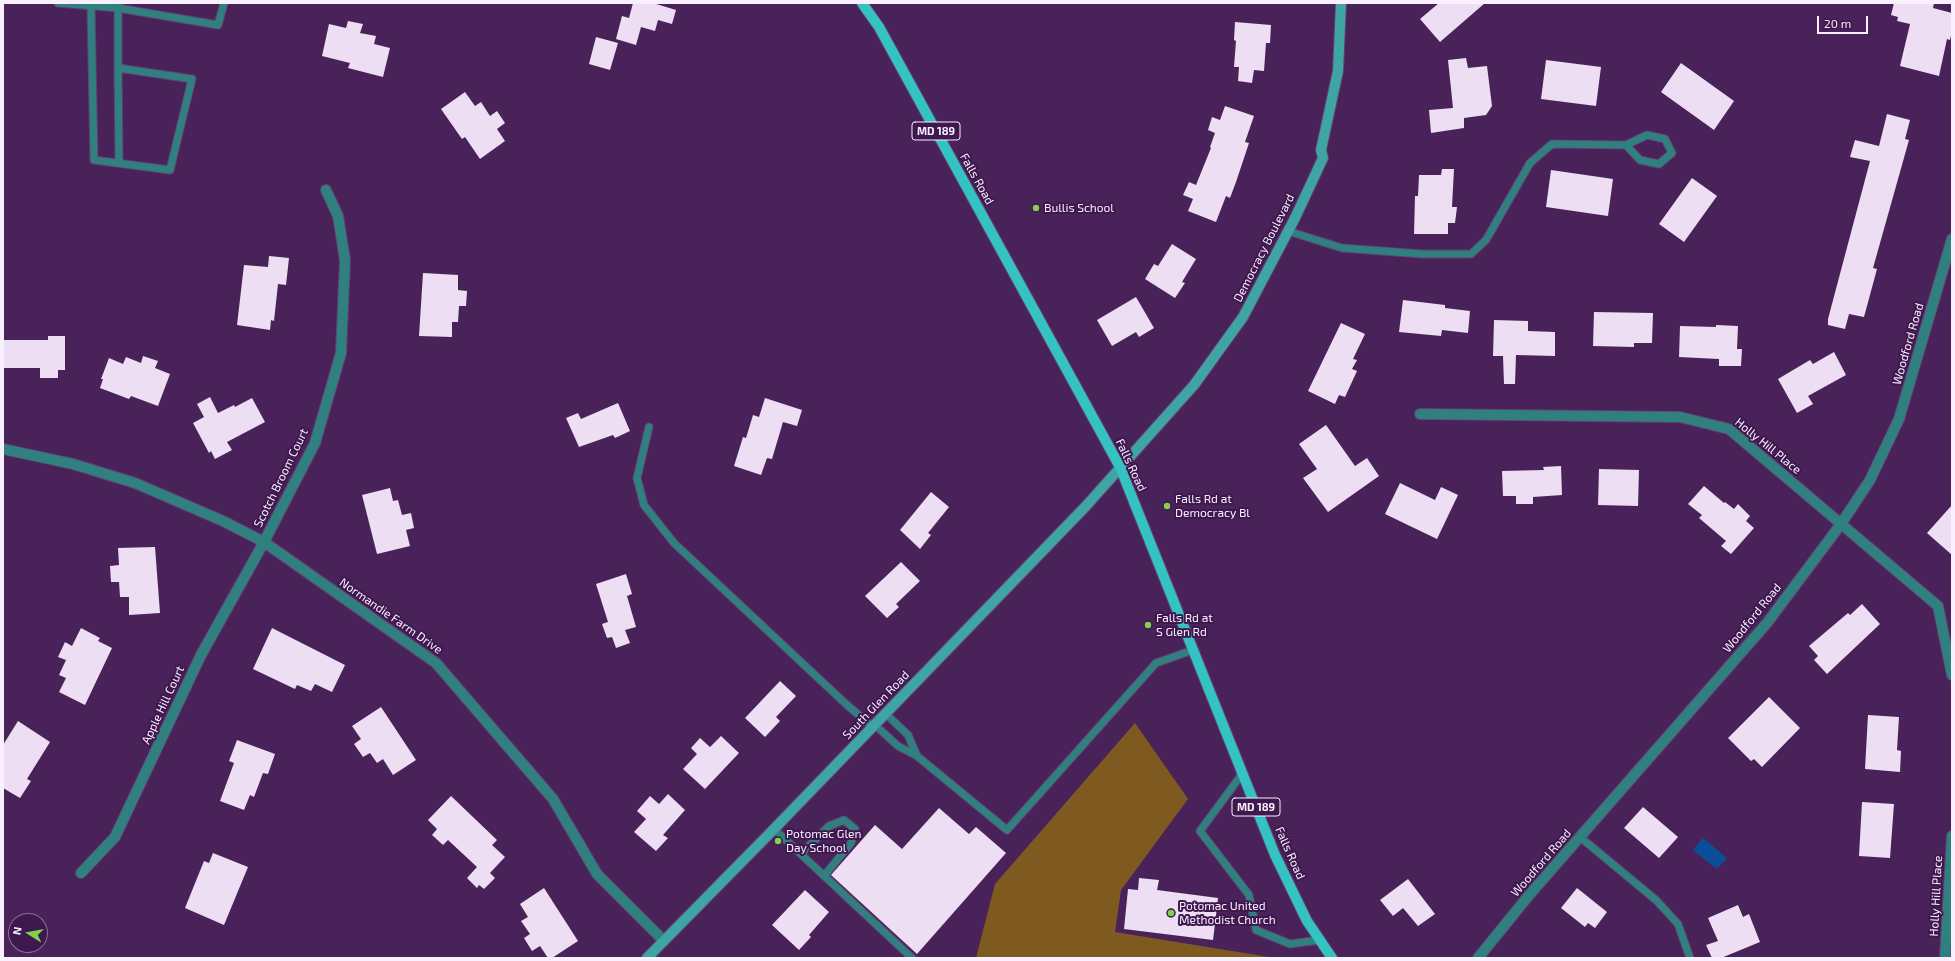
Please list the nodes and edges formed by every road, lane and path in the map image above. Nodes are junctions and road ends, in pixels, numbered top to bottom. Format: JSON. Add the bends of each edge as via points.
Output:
{"nodes":[{"id":1,"x":58,"y":3,"type":"edge"},
{"id":2,"x":224,"y":3,"type":"edge"},
{"id":3,"x":862,"y":3,"type":"edge"},
{"id":4,"x":1341,"y":3,"type":"edge"},
{"id":5,"x":118,"y":5,"type":"edge"},
{"id":6,"x":91,"y":6,"type":"junction"},
{"id":7,"x":118,"y":68,"type":"junction"},
{"id":8,"x":1626,"y":145,"type":"junction"},
{"id":9,"x":119,"y":163,"type":"junction"},
{"id":10,"x":326,"y":190,"type":"dead end"},
{"id":11,"x":1288,"y":231,"type":"junction"},
{"id":12,"x":1952,"y":239,"type":"edge"},
{"id":13,"x":1420,"y":414,"type":"dead end"},
{"id":14,"x":649,"y":427,"type":"dead end"},
{"id":15,"x":3,"y":449,"type":"edge"},
{"id":16,"x":1120,"y":467,"type":"junction"},
{"id":17,"x":1841,"y":524,"type":"junction"},
{"id":18,"x":264,"y":542,"type":"junction"},
{"id":19,"x":1193,"y":650,"type":"junction"},
{"id":20,"x":1952,"y":675,"type":"edge"},
{"id":21,"x":886,"y":714,"type":"junction"},
{"id":22,"x":874,"y":726,"type":"junction"},
{"id":23,"x":917,"y":756,"type":"junction"},
{"id":24,"x":1242,"y":774,"type":"junction"},
{"id":25,"x":774,"y":829,"type":"junction"},
{"id":26,"x":1952,"y":836,"type":"edge"},
{"id":27,"x":1580,"y":837,"type":"junction"},
{"id":28,"x":801,"y":854,"type":"junction"},
{"id":29,"x":80,"y":873,"type":"dead end"},
{"id":30,"x":824,"y":876,"type":"junction"},
{"id":31,"x":1320,"y":940,"type":"junction"},
{"id":32,"x":664,"y":941,"type":"junction"},
{"id":33,"x":647,"y":958,"type":"edge"},
{"id":34,"x":912,"y":958,"type":"edge"},
{"id":35,"x":1332,"y":958,"type":"edge"},
{"id":36,"x":1478,"y":958,"type":"edge"},
{"id":37,"x":1690,"y":958,"type":"edge"},
{"id":38,"x":1945,"y":958,"type":"edge"}],
"edges":[{"from":1,"to":6,"type":"lane"},
{"from":2,"to":5,"type":"lane","via":[[218,25]]},
{"from":3,"to":16,"type":"main road","name":"Falls Road","number":"MD 189","via":[[883,33]]},
{"from":4,"to":11,"type":"main road","name":"Democracy Boulevard","via":[[1338,71],[1321,150],[1323,158]]},
{"from":5,"to":6,"type":"lane"},
{"from":5,"to":7,"type":"lane"},
{"from":6,"to":9,"type":"lane","via":[[94,160]]},
{"from":7,"to":9,"type":"lane"},
{"from":7,"to":9,"type":"lane","via":[[192,79],[170,170]]},
{"from":8,"to":8,"type":"lane","via":[[1640,160],[1659,164],[1672,153],[1665,139],[1647,135]]},
{"from":8,"to":11,"type":"lane","via":[[1552,144],[1530,163],[1486,240],[1471,254],[1422,254],[1342,248]]},
{"from":10,"to":18,"type":"street","name":"Scotch Broom Court","via":[[338,216],[345,260],[341,353],[315,443]]},
{"from":11,"to":16,"type":"main road","name":"Democracy Boulevard","via":[[1243,317],[1194,385]]},
{"from":12,"to":17,"type":"street","name":"Woodford Road","via":[[1899,419],[1873,475]]},
{"from":13,"to":17,"type":"street","name":"Holly Hill Place","via":[[1680,417],[1729,429]]},
{"from":14,"to":22,"type":"lane","via":[[637,478],[644,505],[674,543],[847,705]]},
{"from":15,"to":18,"type":"street","name":"Normandie Farm Drive","via":[[73,464],[134,483],[223,521]]},
{"from":16,"to":19,"type":"main road","name":"Falls Road","number":"MD 189"},
{"from":16,"to":21,"type":"main road","name":"South Glen Road","via":[[1086,506]]},
{"from":17,"to":20,"type":"street","name":"Holly Hill Place","via":[[1938,606]]},
{"from":17,"to":27,"type":"street","name":"Woodford Road","via":[[1766,623]]},
{"from":18,"to":29,"type":"street","name":"Apple Hill Court","via":[[201,655],[115,837]]},
{"from":18,"to":32,"type":"street","name":"Normandie Farm Drive","via":[[436,663],[553,799],[597,874]]},
{"from":19,"to":23,"type":"lane","via":[[1156,663],[1007,830]]},
{"from":19,"to":24,"type":"main road","name":"Falls Road","number":"MD 189"},
{"from":21,"to":22,"type":"main road","name":"South Glen Road"},
{"from":21,"to":23,"type":"lane","via":[[908,734]]},
{"from":22,"to":23,"type":"lane","via":[[898,746]]},
{"from":22,"to":25,"type":"main road","name":"South Glen Road"},
{"from":24,"to":31,"type":"main road","name":"Falls Road","number":"MD 189","via":[[1275,855],[1307,921]]},
{"from":24,"to":31,"type":"lane","via":[[1200,832],[1249,896],[1256,930],[1290,944]]},
{"from":25,"to":28,"type":"lane"},
{"from":25,"to":32,"type":"main road","name":"South Glen Road"},
{"from":26,"to":38,"type":"street","name":"Holly Hill Place"},
{"from":27,"to":36,"type":"street","name":"Woodford Road"},
{"from":27,"to":37,"type":"lane","via":[[1656,900],[1678,924]]},
{"from":28,"to":30,"type":"lane"},
{"from":28,"to":30,"type":"lane","via":[[829,826],[844,820],[855,828],[851,843]]},
{"from":30,"to":34,"type":"lane"},
{"from":31,"to":35,"type":"main road","name":"Falls Road","number":"MD 189"},
{"from":32,"to":33,"type":"main road","name":"South Glen Road"}]}
